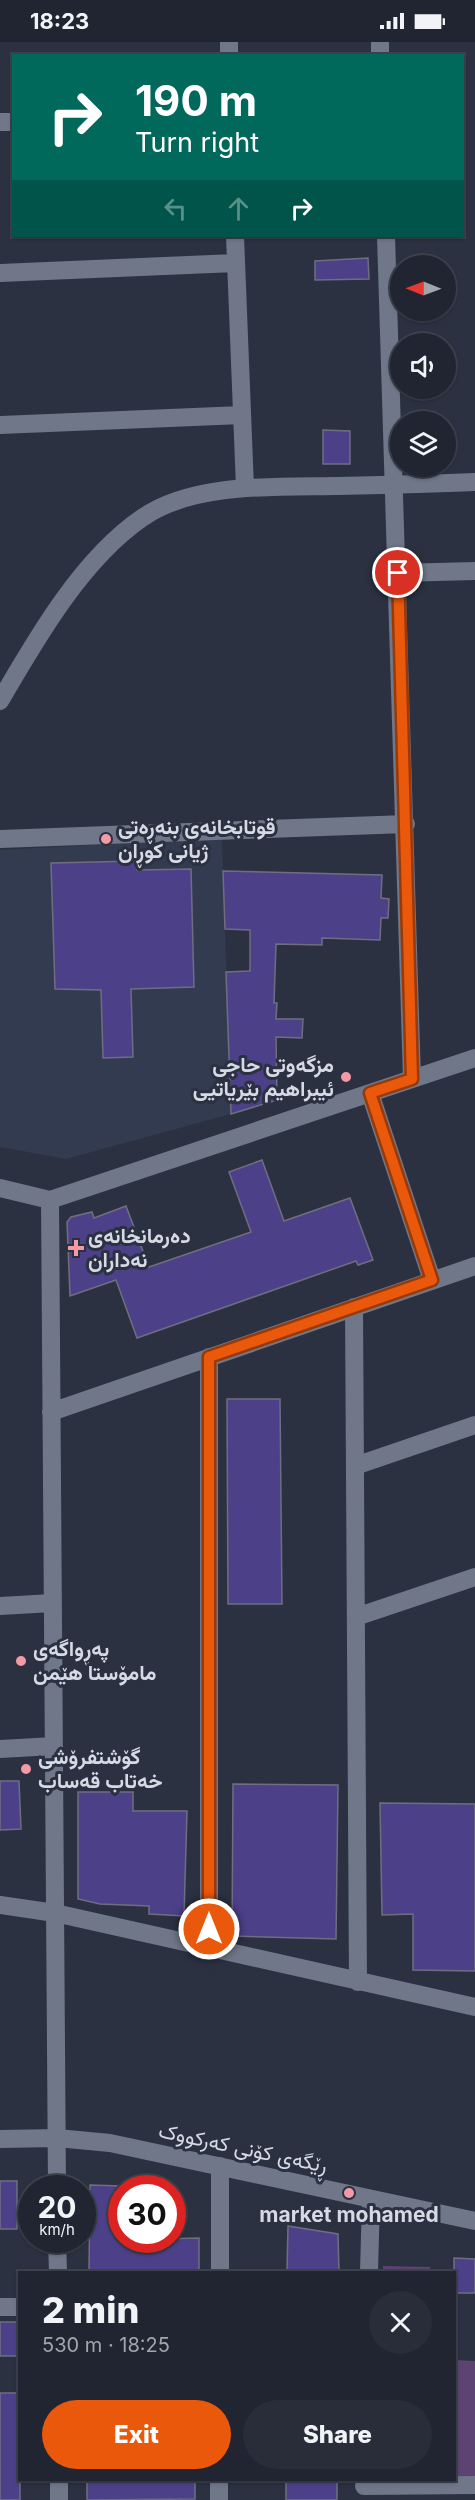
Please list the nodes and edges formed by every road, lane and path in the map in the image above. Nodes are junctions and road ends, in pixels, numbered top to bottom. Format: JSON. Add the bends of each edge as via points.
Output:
{"nodes":[{"id":1,"x":235,"y":237,"type":"edge"},
{"id":2,"x":386,"y":237,"type":"edge"},
{"id":3,"x":235,"y":263,"type":"junction"},
{"id":4,"x":0,"y":273,"type":"edge"},
{"id":5,"x":242,"y":415,"type":"junction"},
{"id":6,"x":0,"y":424,"type":"edge"},
{"id":7,"x":475,"y":482,"type":"edge"},
{"id":8,"x":394,"y":485,"type":"junction"},
{"id":9,"x":245,"y":488,"type":"junction"},
{"id":10,"x":475,"y":571,"type":"edge"},
{"id":11,"x":398,"y":573,"type":"junction"},
{"id":12,"x":0,"y":701,"type":"edge"},
{"id":13,"x":406,"y":824,"type":"junction"},
{"id":14,"x":0,"y":839,"type":"edge"},
{"id":15,"x":475,"y":1058,"type":"edge"},
{"id":16,"x":412,"y":1079,"type":"junction"},
{"id":17,"x":370,"y":1093,"type":"junction"},
{"id":18,"x":0,"y":1188,"type":"edge"},
{"id":19,"x":50,"y":1200,"type":"junction"},
{"id":20,"x":475,"y":1266,"type":"edge"},
{"id":21,"x":432,"y":1280,"type":"junction"},
{"id":22,"x":354,"y":1307,"type":"junction"},
{"id":23,"x":209,"y":1357,"type":"junction"},
{"id":24,"x":51,"y":1412,"type":"junction"},
{"id":25,"x":475,"y":1425,"type":"edge"},
{"id":26,"x":356,"y":1466,"type":"junction"},
{"id":27,"x":475,"y":1577,"type":"edge"},
{"id":28,"x":52,"y":1603,"type":"junction"},
{"id":29,"x":0,"y":1606,"type":"edge"},
{"id":30,"x":356,"y":1617,"type":"junction"},
{"id":31,"x":54,"y":1746,"type":"junction"},
{"id":32,"x":0,"y":1749,"type":"edge"},
{"id":33,"x":0,"y":1905,"type":"edge"},
{"id":34,"x":55,"y":1913,"type":"junction"},
{"id":35,"x":209,"y":1946,"type":"junction"},
{"id":36,"x":358,"y":1982,"type":"junction"},
{"id":37,"x":475,"y":2007,"type":"edge"},
{"id":38,"x":57,"y":2138,"type":"junction"},
{"id":39,"x":0,"y":2139,"type":"edge"},
{"id":40,"x":220,"y":2166,"type":"junction"},
{"id":41,"x":57,"y":2175,"type":"edge"},
{"id":42,"x":371,"y":2199,"type":"junction"},
{"id":43,"x":475,"y":2221,"type":"edge"},
{"id":44,"x":57,"y":2253,"type":"edge"},
{"id":45,"x":58,"y":2271,"type":"edge"},
{"id":46,"x":219,"y":2271,"type":"edge"},
{"id":47,"x":369,"y":2271,"type":"edge"},
{"id":48,"x":0,"y":2307,"type":"edge"},
{"id":49,"x":18,"y":2307,"type":"edge"},
{"id":50,"x":59,"y":2481,"type":"edge"},
{"id":51,"x":219,"y":2481,"type":"edge"},
{"id":52,"x":475,"y":2485,"type":"edge"},
{"id":53,"x":364,"y":2488,"type":"edge"},
{"id":54,"x":59,"y":2500,"type":"edge"},
{"id":55,"x":219,"y":2500,"type":"edge"}],
"edges":[{"from":1,"to":3,"type":"street"},
{"from":2,"to":8,"type":"street"},
{"from":3,"to":4,"type":"street"},
{"from":3,"to":5,"type":"street"},
{"from":5,"to":6,"type":"street"},
{"from":5,"to":9,"type":"street"},
{"from":7,"to":8,"type":"street"},
{"from":8,"to":9,"type":"street"},
{"from":8,"to":11,"type":"street"},
{"from":9,"to":12,"type":"street","via":[[171,504],[143,517],[120,536],[64,599]]},
{"from":10,"to":11,"type":"street"},
{"from":11,"to":13,"type":"street"},
{"from":13,"to":14,"type":"street"},
{"from":13,"to":16,"type":"street"},
{"from":15,"to":16,"type":"street"},
{"from":16,"to":17,"type":"street"},
{"from":17,"to":19,"type":"street"},
{"from":17,"to":21,"type":"street"},
{"from":18,"to":19,"type":"street"},
{"from":19,"to":24,"type":"street"},
{"from":20,"to":21,"type":"street"},
{"from":21,"to":22,"type":"street"},
{"from":22,"to":23,"type":"street"},
{"from":22,"to":26,"type":"street"},
{"from":23,"to":24,"type":"street"},
{"from":23,"to":35,"type":"street"},
{"from":24,"to":28,"type":"street"},
{"from":25,"to":26,"type":"street"},
{"from":26,"to":30,"type":"street"},
{"from":27,"to":30,"type":"street"},
{"from":28,"to":29,"type":"street"},
{"from":28,"to":31,"type":"street"},
{"from":30,"to":36,"type":"street"},
{"from":31,"to":32,"type":"street"},
{"from":31,"to":34,"type":"street"},
{"from":33,"to":34,"type":"street"},
{"from":34,"to":35,"type":"street"},
{"from":34,"to":38,"type":"street"},
{"from":35,"to":36,"type":"street"},
{"from":36,"to":37,"type":"street"},
{"from":38,"to":39,"type":"street","name":"ڕێگەی کۆنی کەرکووک"},
{"from":38,"to":40,"type":"street","name":"ڕێگەی کۆنی کەرکووک","via":[[110,2143]]},
{"from":38,"to":41,"type":"street"},
{"from":40,"to":42,"type":"street","name":"ڕێگەی کۆنی کەرکووک"},
{"from":40,"to":46,"type":"street"},
{"from":42,"to":43,"type":"street","name":"ڕێگەی کۆنی کەرکووک"},
{"from":42,"to":47,"type":"street"},
{"from":44,"to":45,"type":"street"},
{"from":48,"to":49,"type":"street"},
{"from":50,"to":54,"type":"street"},
{"from":51,"to":55,"type":"street"},
{"from":52,"to":53,"type":"street"}]}
